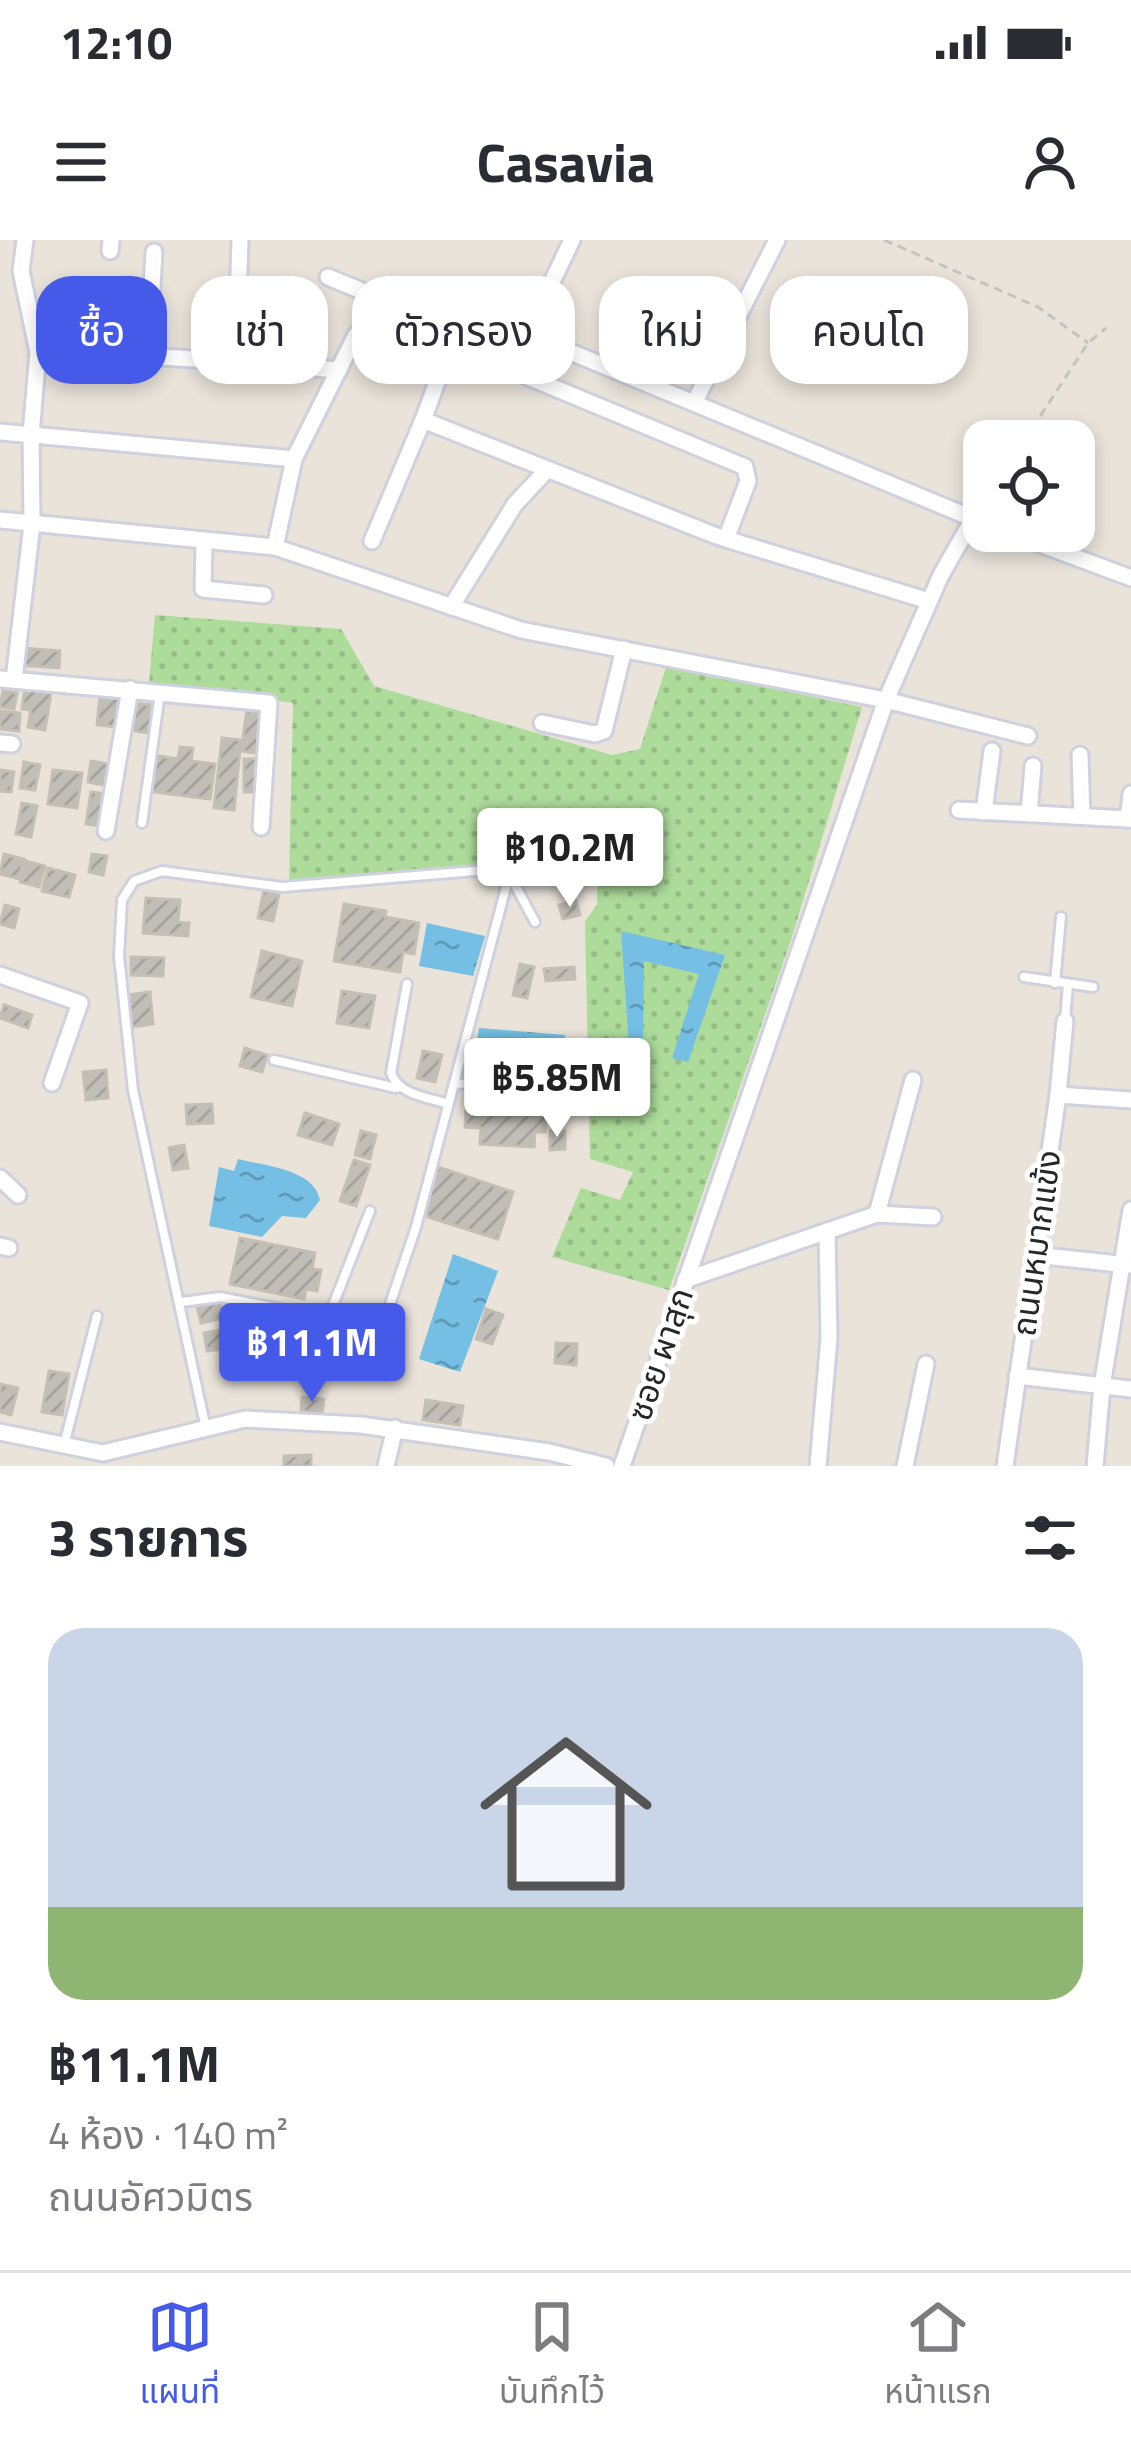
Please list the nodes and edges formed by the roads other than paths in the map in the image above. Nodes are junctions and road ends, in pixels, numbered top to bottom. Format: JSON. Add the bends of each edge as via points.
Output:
{"nodes":[{"id":1,"x":25,"y":240,"type":"edge"},
{"id":2,"x":240,"y":240,"type":"edge"},
{"id":3,"x":572,"y":240,"type":"edge"},
{"id":4,"x":777,"y":240,"type":"edge"},
{"id":5,"x":154,"y":252,"type":"dead end"},
{"id":6,"x":153,"y":276,"type":"edge"},
{"id":7,"x":239,"y":276,"type":"edge"},
{"id":8,"x":328,"y":277,"type":"dead end"},
{"id":9,"x":36,"y":342,"type":"edge"},
{"id":10,"x":328,"y":369,"type":"edge"},
{"id":11,"x":339,"y":370,"type":"junction"},
{"id":12,"x":36,"y":380,"type":"edge"},
{"id":13,"x":694,"y":403,"type":"junction"},
{"id":14,"x":423,"y":420,"type":"junction"},
{"id":15,"x":0,"y":432,"type":"edge"},
{"id":16,"x":32,"y":435,"type":"junction"},
{"id":17,"x":295,"y":459,"type":"junction"},
{"id":18,"x":547,"y":470,"type":"junction"},
{"id":19,"x":963,"y":515,"type":"edge"},
{"id":20,"x":0,"y":520,"type":"edge"},
{"id":21,"x":32,"y":524,"type":"junction"},
{"id":22,"x":726,"y":539,"type":"junction"},
{"id":23,"x":372,"y":541,"type":"dead end"},
{"id":24,"x":204,"y":543,"type":"junction"},
{"id":25,"x":963,"y":546,"type":"edge"},
{"id":26,"x":275,"y":547,"type":"junction"},
{"id":27,"x":1061,"y":552,"type":"edge"},
{"id":28,"x":1131,"y":578,"type":"edge"},
{"id":29,"x":264,"y":595,"type":"dead end"},
{"id":30,"x":929,"y":602,"type":"junction"},
{"id":31,"x":451,"y":607,"type":"junction"},
{"id":32,"x":624,"y":649,"type":"junction"},
{"id":33,"x":7,"y":679,"type":"edge"},
{"id":34,"x":130,"y":689,"type":"junction"},
{"id":35,"x":160,"y":692,"type":"junction"},
{"id":36,"x":886,"y":700,"type":"junction"},
{"id":37,"x":542,"y":723,"type":"dead end"},
{"id":38,"x":1028,"y":736,"type":"dead end"},
{"id":39,"x":992,"y":751,"type":"dead end"},
{"id":40,"x":1080,"y":755,"type":"dead end"},
{"id":41,"x":1033,"y":766,"type":"dead end"},
{"id":42,"x":1131,"y":794,"type":"edge"},
{"id":43,"x":959,"y":810,"type":"dead end"},
{"id":44,"x":983,"y":812,"type":"junction"},
{"id":45,"x":1029,"y":814,"type":"junction"},
{"id":46,"x":1082,"y":816,"type":"junction"},
{"id":47,"x":1129,"y":819,"type":"edge"},
{"id":48,"x":142,"y":823,"type":"dead end"},
{"id":49,"x":261,"y":827,"type":"dead end"},
{"id":50,"x":106,"y":831,"type":"dead end"},
{"id":51,"x":509,"y":874,"type":"junction"},
{"id":52,"x":1061,"y":917,"type":"dead end"},
{"id":53,"x":535,"y":922,"type":"dead end"},
{"id":54,"x":0,"y":975,"type":"edge"},
{"id":55,"x":1024,"y":977,"type":"dead end"},
{"id":56,"x":1054,"y":983,"type":"junction"},
{"id":57,"x":407,"y":984,"type":"dead end"},
{"id":58,"x":1068,"y":985,"type":"junction"},
{"id":59,"x":1093,"y":987,"type":"dead end"},
{"id":60,"x":1065,"y":1021,"type":"joint"},
{"id":61,"x":274,"y":1060,"type":"dead end"},
{"id":62,"x":913,"y":1080,"type":"dead end"},
{"id":63,"x":454,"y":1082,"type":"junction"},
{"id":64,"x":52,"y":1083,"type":"dead end"},
{"id":65,"x":404,"y":1090,"type":"junction"},
{"id":66,"x":572,"y":1094,"type":"dead end"},
{"id":67,"x":1058,"y":1094,"type":"junction"},
{"id":68,"x":1131,"y":1100,"type":"edge"},
{"id":69,"x":448,"y":1104,"type":"junction"},
{"id":70,"x":0,"y":1178,"type":"edge"},
{"id":71,"x":18,"y":1195,"type":"dead end"},
{"id":72,"x":1131,"y":1210,"type":"edge"},
{"id":73,"x":370,"y":1211,"type":"dead end"},
{"id":74,"x":877,"y":1214,"type":"junction"},
{"id":75,"x":933,"y":1216,"type":"dead end"},
{"id":76,"x":827,"y":1231,"type":"junction"},
{"id":77,"x":1035,"y":1255,"type":"junction"},
{"id":78,"x":1127,"y":1265,"type":"edge"},
{"id":79,"x":685,"y":1280,"type":"junction"},
{"id":80,"x":182,"y":1303,"type":"junction"},
{"id":81,"x":97,"y":1316,"type":"dead end"},
{"id":82,"x":328,"y":1318,"type":"junction"},
{"id":83,"x":926,"y":1364,"type":"dead end"},
{"id":84,"x":1017,"y":1376,"type":"junction"},
{"id":85,"x":1102,"y":1386,"type":"junction"},
{"id":86,"x":1131,"y":1389,"type":"edge"},
{"id":87,"x":395,"y":1428,"type":"junction"},
{"id":88,"x":206,"y":1429,"type":"junction"},
{"id":89,"x":0,"y":1432,"type":"edge"},
{"id":90,"x":483,"y":1445,"type":"junction"},
{"id":91,"x":63,"y":1446,"type":"junction"},
{"id":92,"x":386,"y":1466,"type":"edge"},
{"id":93,"x":480,"y":1466,"type":"edge"},
{"id":94,"x":606,"y":1466,"type":"edge"},
{"id":95,"x":622,"y":1466,"type":"edge"},
{"id":96,"x":818,"y":1466,"type":"edge"},
{"id":97,"x":905,"y":1466,"type":"edge"},
{"id":98,"x":1004,"y":1466,"type":"edge"},
{"id":99,"x":1095,"y":1466,"type":"edge"}],
"edges":[{"from":1,"to":9,"type":"street","via":[[21,271]]},
{"from":2,"to":7,"type":"street"},
{"from":3,"to":13,"type":"street","via":[[526,334]]},
{"from":4,"to":13,"type":"street"},
{"from":5,"to":6,"type":"street"},
{"from":8,"to":11,"type":"street","via":[[387,307],[356,335]]},
{"from":10,"to":11,"type":"street"},
{"from":11,"to":17,"type":"street"},
{"from":12,"to":16,"type":"street"},
{"from":13,"to":19,"type":"street"},
{"from":14,"to":18,"type":"street"},
{"from":14,"to":22,"type":"street","via":[[447,355],[475,355],[745,467],[747,483]]},
{"from":14,"to":23,"type":"street"},
{"from":15,"to":16,"type":"street"},
{"from":16,"to":17,"type":"street"},
{"from":16,"to":21,"type":"street"},
{"from":17,"to":26,"type":"street"},
{"from":18,"to":22,"type":"street"},
{"from":18,"to":31,"type":"street","via":[[515,504]]},
{"from":20,"to":21,"type":"street"},
{"from":21,"to":24,"type":"street"},
{"from":21,"to":33,"type":"street"},
{"from":22,"to":30,"type":"street"},
{"from":24,"to":26,"type":"street"},
{"from":24,"to":29,"type":"street","via":[[203,589]]},
{"from":25,"to":30,"type":"street","name":"ซอย ผาสุก"},
{"from":26,"to":31,"type":"street"},
{"from":27,"to":28,"type":"street"},
{"from":30,"to":36,"type":"street","name":"ซอย ผาสุก"},
{"from":31,"to":32,"type":"street"},
{"from":32,"to":36,"type":"street"},
{"from":32,"to":37,"type":"street","via":[[604,731]]},
{"from":33,"to":34,"type":"street"},
{"from":34,"to":35,"type":"street"},
{"from":34,"to":50,"type":"street"},
{"from":35,"to":48,"type":"lane"},
{"from":35,"to":49,"type":"street","via":[[269,703]]},
{"from":36,"to":38,"type":"street"},
{"from":36,"to":79,"type":"street","name":"ซอย ผาสุก"},
{"from":39,"to":44,"type":"street"},
{"from":40,"to":46,"type":"street"},
{"from":41,"to":45,"type":"street"},
{"from":42,"to":47,"type":"street"},
{"from":43,"to":44,"type":"street"},
{"from":44,"to":45,"type":"street"},
{"from":45,"to":46,"type":"street"},
{"from":46,"to":47,"type":"street"},
{"from":51,"to":53,"type":"lane"},
{"from":51,"to":63,"type":"lane"},
{"from":51,"to":80,"type":"lane","via":[[283,887],[162,872],[134,881],[122,900],[119,956],[133,1090]]},
{"from":52,"to":56,"type":"lane"},
{"from":54,"to":64,"type":"street","via":[[80,1003]]},
{"from":55,"to":56,"type":"lane"},
{"from":56,"to":58,"type":"lane"},
{"from":57,"to":65,"type":"lane","via":[[391,1073]]},
{"from":58,"to":59,"type":"lane"},
{"from":58,"to":60,"type":"lane"},
{"from":60,"to":67,"type":"street","name":"ถนนหมากแข้ง"},
{"from":61,"to":65,"type":"lane"},
{"from":62,"to":74,"type":"street"},
{"from":63,"to":66,"type":"lane"},
{"from":63,"to":69,"type":"lane"},
{"from":65,"to":69,"type":"lane"},
{"from":67,"to":68,"type":"street"},
{"from":67,"to":77,"type":"street","name":"ถนนหมากแข้ง"},
{"from":69,"to":82,"type":"lane","via":[[378,1340]]},
{"from":70,"to":71,"type":"street"},
{"from":72,"to":78,"type":"street"},
{"from":73,"to":82,"type":"lane"},
{"from":74,"to":75,"type":"street"},
{"from":74,"to":76,"type":"street"},
{"from":76,"to":79,"type":"street"},
{"from":76,"to":96,"type":"street","via":[[829,1339]]},
{"from":77,"to":78,"type":"street"},
{"from":77,"to":84,"type":"street","name":"ถนนหมากแข้ง"},
{"from":78,"to":85,"type":"street"},
{"from":79,"to":95,"type":"street","name":"ซอย ผาสุก"},
{"from":80,"to":82,"type":"lane","via":[[220,1297]]},
{"from":80,"to":88,"type":"lane"},
{"from":81,"to":91,"type":"lane"},
{"from":83,"to":97,"type":"street"},
{"from":84,"to":85,"type":"street"},
{"from":84,"to":98,"type":"street","name":"ถนนหมากแข้ง"},
{"from":85,"to":86,"type":"street"},
{"from":85,"to":99,"type":"street"},
{"from":87,"to":88,"type":"street","via":[[245,1419]]},
{"from":87,"to":90,"type":"street"},
{"from":87,"to":92,"type":"street"},
{"from":88,"to":91,"type":"street","via":[[103,1454]]},
{"from":89,"to":91,"type":"street"},
{"from":90,"to":93,"type":"street"},
{"from":90,"to":94,"type":"street"}]}
